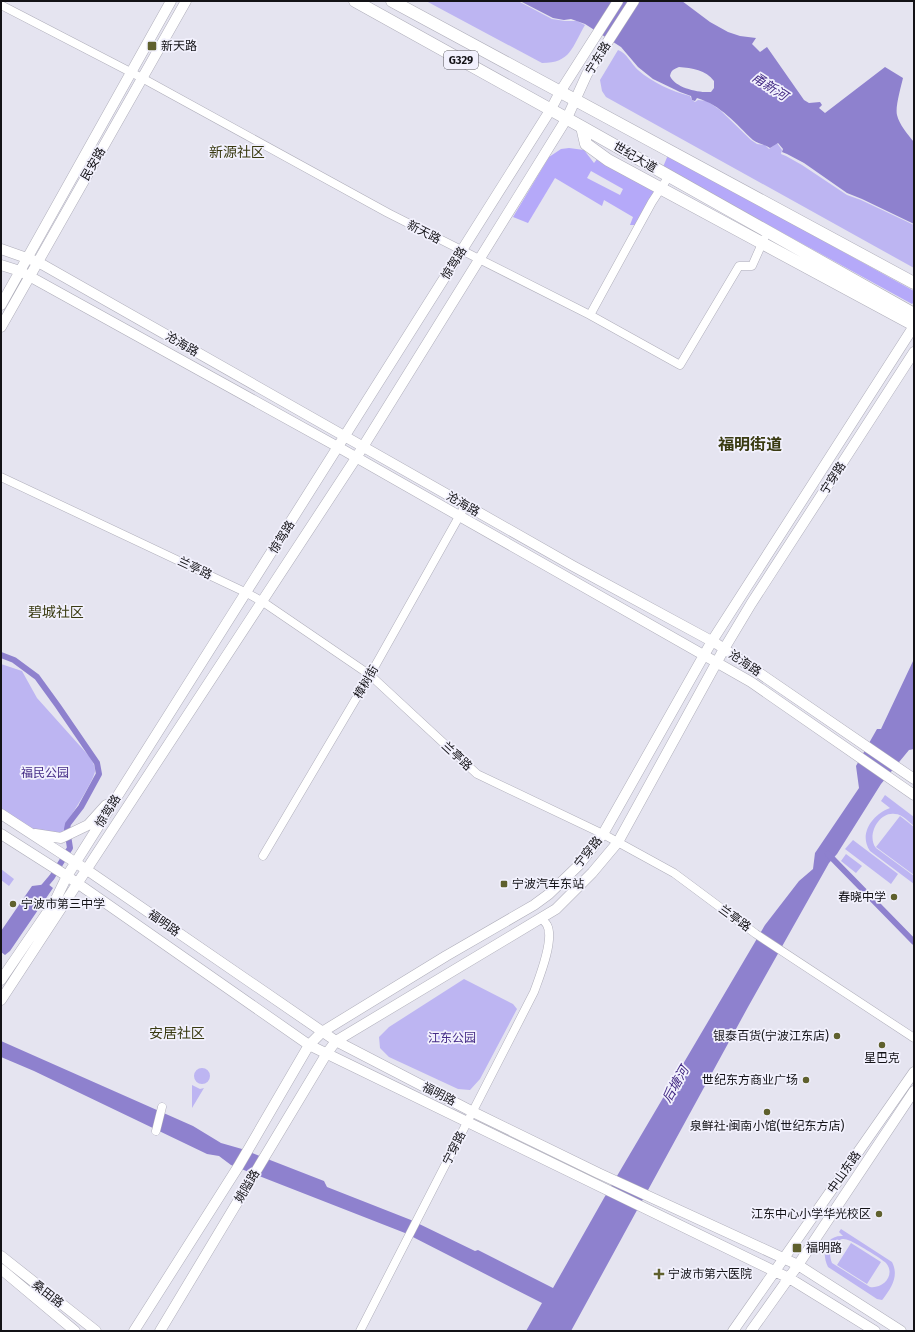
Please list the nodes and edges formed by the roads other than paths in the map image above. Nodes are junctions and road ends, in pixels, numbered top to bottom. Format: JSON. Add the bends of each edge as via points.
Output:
{"nodes":[{"id":1,"x":171,"y":1,"type":"edge"},
{"id":2,"x":186,"y":1,"type":"edge"},
{"id":3,"x":355,"y":1,"type":"edge"},
{"id":4,"x":392,"y":1,"type":"edge"},
{"id":5,"x":618,"y":1,"type":"edge"},
{"id":6,"x":634,"y":1,"type":"edge"},
{"id":7,"x":1,"y":5,"type":"edge"},
{"id":8,"x":131,"y":73,"type":"junction"},
{"id":9,"x":142,"y":78,"type":"junction"},
{"id":10,"x":560,"y":92,"type":"junction"},
{"id":11,"x":576,"y":100,"type":"junction"},
{"id":12,"x":551,"y":109,"type":"junction"},
{"id":13,"x":567,"y":118,"type":"junction"},
{"id":14,"x":582,"y":127,"type":"junction"},
{"id":15,"x":670,"y":176,"type":"junction"},
{"id":16,"x":661,"y":189,"type":"junction"},
{"id":17,"x":768,"y":231,"type":"junction"},
{"id":18,"x":762,"y":243,"type":"junction"},
{"id":19,"x":1,"y":249,"type":"edge"},
{"id":20,"x":462,"y":251,"type":"junction"},
{"id":21,"x":28,"y":257,"type":"junction"},
{"id":22,"x":480,"y":259,"type":"junction"},
{"id":23,"x":38,"y":262,"type":"junction"},
{"id":24,"x":1,"y":265,"type":"edge"},
{"id":25,"x":20,"y":271,"type":"junction"},
{"id":26,"x":30,"y":276,"type":"junction"},
{"id":27,"x":914,"y":283,"type":"edge"},
{"id":28,"x":1,"y":305,"type":"edge"},
{"id":29,"x":914,"y":314,"type":"edge"},
{"id":30,"x":590,"y":315,"type":"junction"},
{"id":31,"x":914,"y":326,"type":"edge"},
{"id":32,"x":1,"y":327,"type":"edge"},
{"id":33,"x":914,"y":352,"type":"edge"},
{"id":34,"x":345,"y":436,"type":"junction"},
{"id":35,"x":338,"y":447,"type":"junction"},
{"id":36,"x":363,"y":447,"type":"junction"},
{"id":37,"x":356,"y":458,"type":"junction"},
{"id":38,"x":1,"y":477,"type":"edge"},
{"id":39,"x":465,"y":506,"type":"junction"},
{"id":40,"x":459,"y":516,"type":"junction"},
{"id":41,"x":247,"y":593,"type":"junction"},
{"id":42,"x":263,"y":602,"type":"junction"},
{"id":43,"x":712,"y":641,"type":"junction"},
{"id":44,"x":724,"y":649,"type":"junction"},
{"id":45,"x":704,"y":655,"type":"junction"},
{"id":46,"x":717,"y":662,"type":"junction"},
{"id":47,"x":370,"y":675,"type":"junction"},
{"id":48,"x":912,"y":777,"type":"edge"},
{"id":49,"x":123,"y":788,"type":"junction"},
{"id":50,"x":914,"y":795,"type":"edge"},
{"id":51,"x":1,"y":814,"type":"edge"},
{"id":52,"x":30,"y":833,"type":"junction"},
{"id":53,"x":1,"y":834,"type":"edge"},
{"id":54,"x":603,"y":834,"type":"junction"},
{"id":55,"x":618,"y":842,"type":"junction"},
{"id":56,"x":263,"y":856,"type":"dead end"},
{"id":57,"x":75,"y":863,"type":"junction"},
{"id":58,"x":87,"y":870,"type":"junction"},
{"id":59,"x":67,"y":876,"type":"junction"},
{"id":60,"x":78,"y":884,"type":"junction"},
{"id":61,"x":541,"y":918,"type":"junction"},
{"id":62,"x":1,"y":980,"type":"edge"},
{"id":63,"x":1,"y":1000,"type":"edge"},
{"id":64,"x":322,"y":1032,"type":"junction"},
{"id":65,"x":914,"y":1038,"type":"edge"},
{"id":66,"x":336,"y":1041,"type":"junction"},
{"id":67,"x":310,"y":1045,"type":"junction"},
{"id":68,"x":327,"y":1053,"type":"junction"},
{"id":69,"x":914,"y":1072,"type":"edge"},
{"id":70,"x":914,"y":1091,"type":"edge"},
{"id":71,"x":162,"y":1107,"type":"dead end"},
{"id":72,"x":473,"y":1112,"type":"junction"},
{"id":73,"x":468,"y":1122,"type":"junction"},
{"id":74,"x":156,"y":1131,"type":"dead end"},
{"id":75,"x":1,"y":1256,"type":"edge"},
{"id":76,"x":783,"y":1258,"type":"junction"},
{"id":77,"x":798,"y":1265,"type":"junction"},
{"id":78,"x":1,"y":1269,"type":"edge"},
{"id":79,"x":774,"y":1271,"type":"junction"},
{"id":80,"x":789,"y":1278,"type":"junction"},
{"id":81,"x":75,"y":1331,"type":"edge"},
{"id":82,"x":96,"y":1331,"type":"edge"},
{"id":83,"x":134,"y":1331,"type":"edge"},
{"id":84,"x":160,"y":1331,"type":"edge"},
{"id":85,"x":360,"y":1331,"type":"edge"},
{"id":86,"x":733,"y":1331,"type":"edge"},
{"id":87,"x":752,"y":1331,"type":"edge"},
{"id":88,"x":875,"y":1331,"type":"edge"},
{"id":89,"x":901,"y":1331,"type":"edge"}],
"edges":[{"from":1,"to":8,"type":"main road","name":"民安路"},
{"from":2,"to":9,"type":"main road","name":"民安路"},
{"from":3,"to":12,"type":"highway","name":"世纪大道","number":"G329"},
{"from":4,"to":10,"type":"highway","name":"世纪大道","number":"G329"},
{"from":5,"to":10,"type":"main road","name":"宁东路"},
{"from":6,"to":11,"type":"main road","name":"宁东路","via":[[588,74]]},
{"from":7,"to":8,"type":"street","name":"新天路"},
{"from":8,"to":9,"type":"street","name":"新天路"},
{"from":8,"to":21,"type":"main road","name":"民安路"},
{"from":9,"to":20,"type":"street","name":"新天路"},
{"from":9,"to":23,"type":"main road","name":"民安路"},
{"from":10,"to":11,"type":"highway","name":"世纪大道"},
{"from":10,"to":12,"type":"main road","name":"惊驾路"},
{"from":11,"to":13,"type":"main road","name":"宁东路"},
{"from":11,"to":27,"type":"highway","name":"世纪大道"},
{"from":12,"to":13,"type":"highway","name":"世纪大道","number":"G329"},
{"from":12,"to":20,"type":"main road","name":"惊驾路"},
{"from":13,"to":14,"type":"highway","name":"世纪大道"},
{"from":13,"to":22,"type":"main road","name":"惊驾路"},
{"from":14,"to":15,"type":"highway","name":"世纪大道"},
{"from":14,"to":16,"type":"highway","via":[[586,144],[608,160]]},
{"from":15,"to":16,"type":"street"},
{"from":15,"to":17,"type":"highway","name":"世纪大道"},
{"from":16,"to":18,"type":"highway"},
{"from":16,"to":30,"type":"street"},
{"from":17,"to":18,"type":"street","name":"新天路"},
{"from":17,"to":29,"type":"highway","name":"世纪大道"},
{"from":18,"to":30,"type":"street","name":"新天路","via":[[752,266],[739,266],[680,365]]},
{"from":18,"to":31,"type":"highway"},
{"from":19,"to":21,"type":"main road","name":"沧海路"},
{"from":20,"to":22,"type":"street","name":"新天路"},
{"from":20,"to":34,"type":"main road","name":"惊驾路"},
{"from":21,"to":23,"type":"main road","name":"沧海路"},
{"from":21,"to":25,"type":"main road","name":"民安路"},
{"from":22,"to":30,"type":"street","name":"新天路"},
{"from":22,"to":36,"type":"main road","name":"惊驾路"},
{"from":23,"to":26,"type":"main road","name":"民安路"},
{"from":23,"to":34,"type":"main road","name":"沧海路"},
{"from":24,"to":25,"type":"main road","name":"沧海路"},
{"from":25,"to":26,"type":"main road","name":"沧海路"},
{"from":25,"to":28,"type":"main road","name":"民安路"},
{"from":26,"to":32,"type":"main road","name":"民安路"},
{"from":26,"to":35,"type":"main road","name":"沧海路"},
{"from":31,"to":43,"type":"main road","name":"宁穿路"},
{"from":33,"to":44,"type":"main road","name":"宁穿路"},
{"from":34,"to":35,"type":"main road","name":"惊驾路"},
{"from":34,"to":36,"type":"main road","name":"沧海路"},
{"from":35,"to":37,"type":"main road","name":"沧海路"},
{"from":35,"to":41,"type":"main road","name":"惊驾路"},
{"from":36,"to":37,"type":"main road","name":"惊驾路"},
{"from":36,"to":39,"type":"main road","name":"沧海路"},
{"from":37,"to":40,"type":"main road","name":"沧海路"},
{"from":37,"to":42,"type":"main road","name":"惊驾路"},
{"from":38,"to":41,"type":"street","name":"兰亭路"},
{"from":39,"to":40,"type":"street","name":"樟树街"},
{"from":39,"to":43,"type":"main road","name":"沧海路"},
{"from":40,"to":45,"type":"main road","name":"沧海路"},
{"from":40,"to":47,"type":"street","name":"樟树街"},
{"from":41,"to":42,"type":"street","name":"兰亭路"},
{"from":41,"to":49,"type":"main road","name":"惊驾路"},
{"from":42,"to":47,"type":"street","name":"兰亭路"},
{"from":42,"to":58,"type":"main road","name":"惊驾路"},
{"from":43,"to":44,"type":"main road","name":"沧海路"},
{"from":43,"to":45,"type":"main road","name":"宁穿路"},
{"from":44,"to":46,"type":"main road","name":"宁穿路"},
{"from":44,"to":48,"type":"main road","name":"沧海路"},
{"from":45,"to":46,"type":"main road","name":"沧海路"},
{"from":45,"to":54,"type":"main road","name":"宁穿路"},
{"from":46,"to":50,"type":"main road","name":"沧海路","via":[[751,682]]},
{"from":46,"to":55,"type":"main road","name":"宁穿路"},
{"from":47,"to":54,"type":"street","name":"兰亭路","via":[[477,774]]},
{"from":47,"to":56,"type":"street","name":"樟树街"},
{"from":49,"to":52,"type":"main road","via":[[88,825],[65,837]]},
{"from":49,"to":57,"type":"main road","name":"惊驾路"},
{"from":51,"to":52,"type":"main road","name":"福明路"},
{"from":52,"to":57,"type":"main road","name":"福明路"},
{"from":53,"to":59,"type":"main road","name":"福明路"},
{"from":54,"to":55,"type":"street","name":"兰亭路"},
{"from":54,"to":64,"type":"main road","name":"宁穿路","via":[[579,865],[534,905]]},
{"from":55,"to":61,"type":"main road","name":"宁穿路","via":[[556,910]]},
{"from":55,"to":65,"type":"street","name":"兰亭路","via":[[674,873],[762,938]]},
{"from":57,"to":58,"type":"main road","name":"福明路"},
{"from":57,"to":59,"type":"main road","name":"惊驾路"},
{"from":58,"to":60,"type":"main road","name":"惊驾路"},
{"from":58,"to":64,"type":"main road","name":"福明路"},
{"from":59,"to":60,"type":"main road","name":"福明路"},
{"from":59,"to":62,"type":"main road","name":"惊驾路","via":[[55,901]]},
{"from":60,"to":63,"type":"main road","name":"惊驾路"},
{"from":60,"to":67,"type":"main road","name":"福明路"},
{"from":61,"to":66,"type":"main road","name":"宁穿路"},
{"from":61,"to":72,"type":"street","name":"宁穿路","via":[[548,926],[550,936],[534,992]]},
{"from":64,"to":66,"type":"main road","name":"福明路"},
{"from":64,"to":67,"type":"main road"},
{"from":66,"to":68,"type":"main road","name":"姚隘路"},
{"from":66,"to":72,"type":"main road","name":"福明路"},
{"from":67,"to":68,"type":"main road","name":"福明路"},
{"from":67,"to":83,"type":"main road","name":"姚隘路","via":[[238,1167]]},
{"from":68,"to":73,"type":"main road","name":"福明路"},
{"from":68,"to":84,"type":"main road","name":"姚隘路"},
{"from":69,"to":76,"type":"main road","name":"中山东路"},
{"from":70,"to":77,"type":"main road","name":"中山东路"},
{"from":71,"to":74,"type":"street"},
{"from":72,"to":73,"type":"street","name":"宁穿路"},
{"from":72,"to":76,"type":"main road","name":"福明路"},
{"from":73,"to":79,"type":"main road","name":"福明路"},
{"from":73,"to":85,"type":"street","name":"宁穿路"},
{"from":75,"to":82,"type":"main road","name":"桑田路"},
{"from":76,"to":77,"type":"main road","name":"福明路"},
{"from":76,"to":79,"type":"main road","name":"中山东路"},
{"from":77,"to":80,"type":"main road","name":"中山东路"},
{"from":77,"to":89,"type":"main road","name":"福明路"},
{"from":78,"to":81,"type":"main road","name":"桑田路"},
{"from":79,"to":80,"type":"main road","name":"福明路"},
{"from":79,"to":86,"type":"main road","name":"中山东路"},
{"from":80,"to":87,"type":"main road","name":"中山东路"},
{"from":80,"to":88,"type":"main road","name":"福明路"}]}
